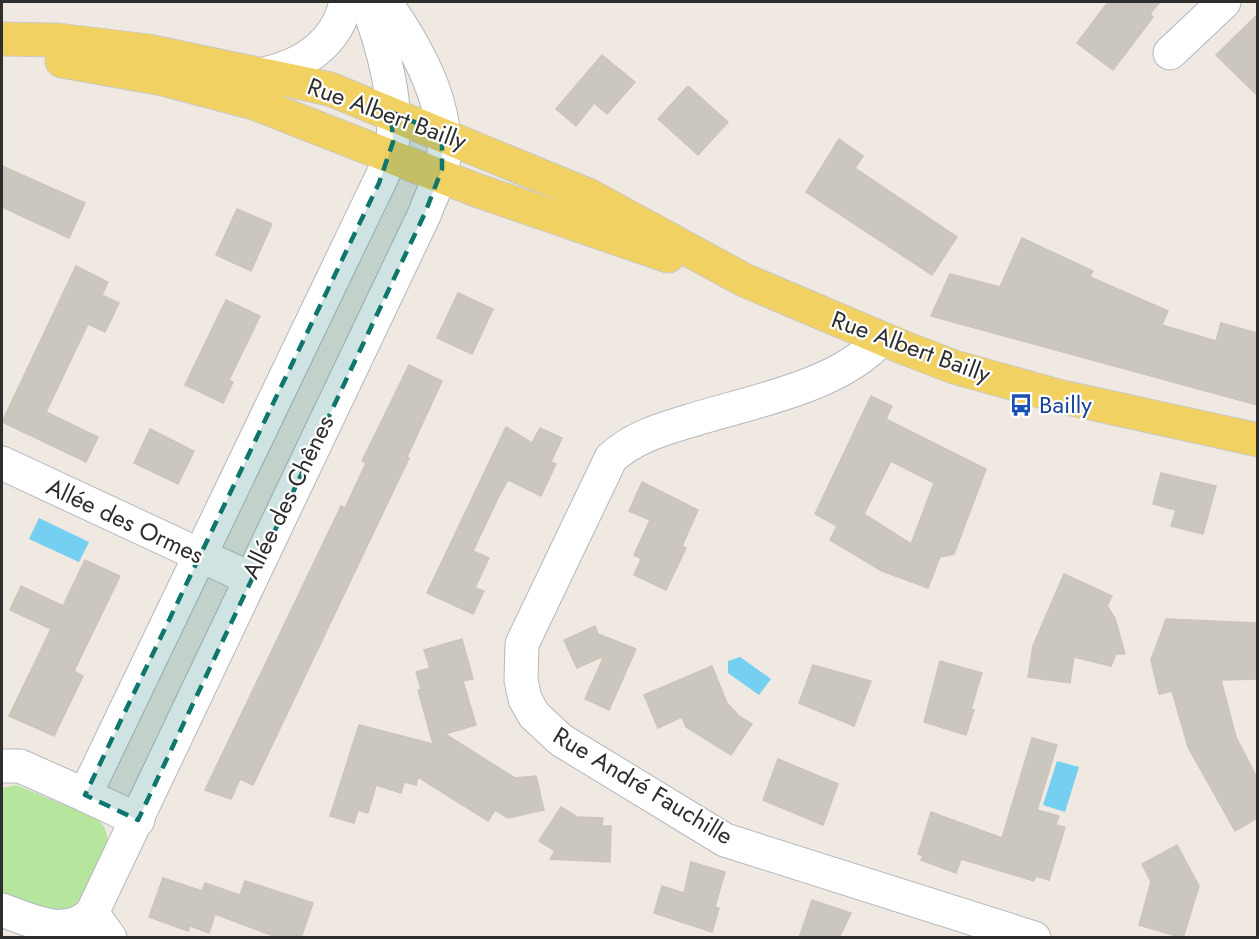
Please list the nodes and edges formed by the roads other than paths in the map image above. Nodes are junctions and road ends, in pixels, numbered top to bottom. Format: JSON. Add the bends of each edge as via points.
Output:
{"nodes":[{"id":1,"x":346,"y":2,"type":"edge"},
{"id":2,"x":366,"y":2,"type":"edge"},
{"id":3,"x":385,"y":2,"type":"edge"},
{"id":4,"x":1224,"y":2,"type":"edge"},
{"id":5,"x":2,"y":39,"type":"edge"},
{"id":6,"x":1170,"y":53,"type":"dead end"},
{"id":7,"x":2,"y":54,"type":"edge"},
{"id":8,"x":264,"y":74,"type":"junction"},
{"id":9,"x":391,"y":112,"type":"junction"},
{"id":10,"x":442,"y":134,"type":"junction"},
{"id":11,"x":390,"y":156,"type":"junction"},
{"id":12,"x":440,"y":175,"type":"junction"},
{"id":13,"x":744,"y":280,"type":"junction"},
{"id":14,"x":881,"y":339,"type":"junction"},
{"id":15,"x":1257,"y":440,"type":"edge"},
{"id":16,"x":2,"y":463,"type":"edge"},
{"id":17,"x":199,"y":555,"type":"junction"},
{"id":18,"x":249,"y":578,"type":"junction"},
{"id":19,"x":2,"y":766,"type":"edge"},
{"id":20,"x":85,"y":795,"type":"junction"},
{"id":21,"x":138,"y":820,"type":"junction"},
{"id":22,"x":2,"y":910,"type":"edge"},
{"id":23,"x":101,"y":925,"type":"edge"},
{"id":24,"x":1034,"y":938,"type":"edge"}],
"edges":[{"from":1,"to":8,"type":"street","via":[[334,32],[317,51],[296,65]]},
{"from":2,"to":9,"type":"street","via":[[386,63]]},
{"from":3,"to":10,"type":"street","name":"Allée des Chênes","via":[[412,43],[431,83]]},
{"from":4,"to":6,"type":"street"},
{"from":5,"to":8,"type":"main road","name":"Rue Albert Bailly","via":[[118,46]]},
{"from":7,"to":11,"type":"main road","name":"Rue Albert Bailly","via":[[87,64],[199,87],[273,110]]},
{"from":8,"to":9,"type":"main road","name":"Rue Albert Bailly","via":[[330,89]]},
{"from":9,"to":10,"type":"main road","name":"Rue Albert Bailly"},
{"from":9,"to":11,"type":"street"},
{"from":10,"to":12,"type":"street","name":"Allée des Chênes"},
{"from":10,"to":13,"type":"main road","name":"Rue Albert Bailly","via":[[590,196]]},
{"from":11,"to":12,"type":"main road","name":"Rue Albert Bailly"},
{"from":11,"to":17,"type":"street"},
{"from":12,"to":13,"type":"main road","name":"Rue Albert Bailly","via":[[503,200]]},
{"from":12,"to":18,"type":"street","name":"Allée des Chênes"},
{"from":13,"to":14,"type":"main road","name":"Rue Albert Bailly"},
{"from":14,"to":15,"type":"main road","name":"Rue Albert Bailly","via":[[954,367],[1047,393]]},
{"from":14,"to":24,"type":"street","name":"Rue André Fauchille","via":[[857,362],[817,382],[650,432],[611,458],[522,644],[520,670],[525,699],[534,715],[561,740],[725,840]]},
{"from":16,"to":17,"type":"street","name":"Allée des Ormes"},
{"from":17,"to":18,"type":"street","name":"Allée des Ormes"},
{"from":17,"to":20,"type":"street"},
{"from":18,"to":21,"type":"street","name":"Allée des Chênes"},
{"from":19,"to":20,"type":"street","via":[[20,766]]},
{"from":20,"to":21,"type":"street"},
{"from":21,"to":23,"type":"street","name":"Allée des Chênes"},
{"from":22,"to":23,"type":"street","name":"Allée des Chênes","via":[[62,931],[84,922]]}]}
